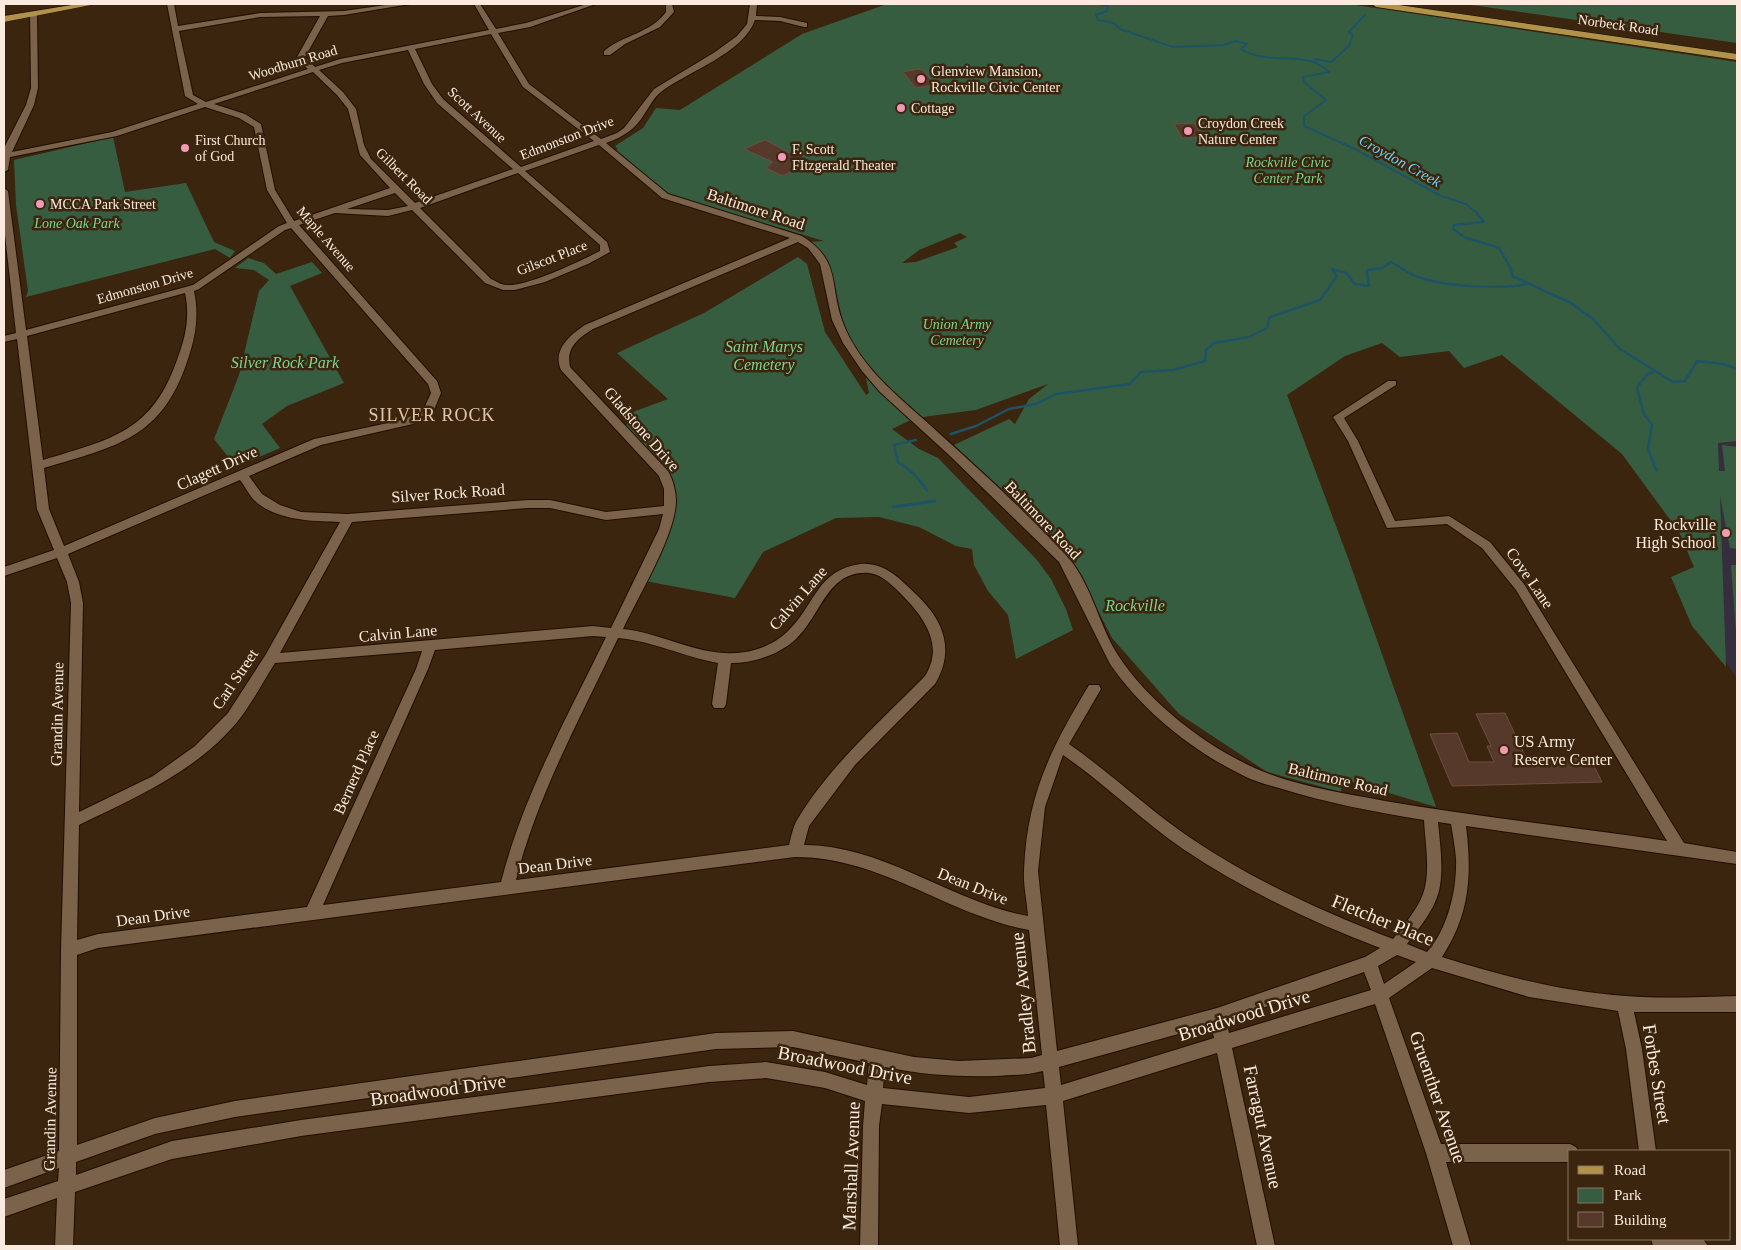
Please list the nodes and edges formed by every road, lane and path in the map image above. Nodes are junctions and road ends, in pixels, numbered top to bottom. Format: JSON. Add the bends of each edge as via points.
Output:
{"nodes":[{"id":1,"x":61,"y":4,"type":"edge"},
{"id":2,"x":92,"y":4,"type":"edge"},
{"id":3,"x":170,"y":4,"type":"edge"},
{"id":4,"x":406,"y":4,"type":"edge"},
{"id":5,"x":477,"y":4,"type":"edge"},
{"id":6,"x":593,"y":4,"type":"edge"},
{"id":7,"x":669,"y":4,"type":"edge"},
{"id":8,"x":753,"y":4,"type":"edge"},
{"id":9,"x":1376,"y":4,"type":"edge"},
{"id":10,"x":1429,"y":4,"type":"edge"},
{"id":11,"x":33,"y":9,"type":"junction"},
{"id":12,"x":4,"y":13,"type":"edge"},
{"id":13,"x":325,"y":14,"type":"junction"},
{"id":14,"x":752,"y":18,"type":"junction"},
{"id":15,"x":4,"y":19,"type":"edge"},
{"id":16,"x":804,"y":25,"type":"dead end"},
{"id":17,"x":175,"y":30,"type":"junction"},
{"id":18,"x":495,"y":31,"type":"junction"},
{"id":19,"x":410,"y":47,"type":"junction"},
{"id":20,"x":1737,"y":49,"type":"edge"},
{"id":21,"x":607,"y":53,"type":"dead end"},
{"id":22,"x":1737,"y":57,"type":"edge"},
{"id":23,"x":312,"y":68,"type":"junction"},
{"id":24,"x":207,"y":104,"type":"junction"},
{"id":25,"x":600,"y":142,"type":"junction"},
{"id":26,"x":4,"y":156,"type":"edge"},
{"id":27,"x":4,"y":170,"type":"edge"},
{"id":28,"x":519,"y":171,"type":"junction"},
{"id":29,"x":397,"y":189,"type":"junction"},
{"id":30,"x":4,"y":191,"type":"edge"},
{"id":31,"x":415,"y":207,"type":"junction"},
{"id":32,"x":337,"y":211,"type":"junction"},
{"id":33,"x":294,"y":224,"type":"junction"},
{"id":34,"x":799,"y":238,"type":"junction"},
{"id":35,"x":605,"y":252,"type":"joint"},
{"id":36,"x":507,"y":288,"type":"joint"},
{"id":37,"x":189,"y":290,"type":"junction"},
{"id":38,"x":21,"y":334,"type":"junction"},
{"id":39,"x":4,"y":339,"type":"edge"},
{"id":40,"x":1392,"y":384,"type":"dead end"},
{"id":41,"x":436,"y":393,"type":"joint"},
{"id":42,"x":37,"y":466,"type":"junction"},
{"id":43,"x":242,"y":474,"type":"junction"},
{"id":44,"x":670,"y":509,"type":"junction"},
{"id":45,"x":348,"y":518,"type":"junction"},
{"id":46,"x":60,"y":552,"type":"junction"},
{"id":47,"x":4,"y":572,"type":"edge"},
{"id":48,"x":614,"y":634,"type":"junction"},
{"id":49,"x":430,"y":646,"type":"junction"},
{"id":50,"x":271,"y":658,"type":"junction"},
{"id":51,"x":725,"y":659,"type":"junction"},
{"id":52,"x":1094,"y":689,"type":"dead end"},
{"id":53,"x":719,"y":704,"type":"dead end"},
{"id":54,"x":1061,"y":746,"type":"junction"},
{"id":55,"x":1431,"y":815,"type":"junction"},
{"id":56,"x":1458,"y":820,"type":"junction"},
{"id":57,"x":72,"y":822,"type":"junction"},
{"id":58,"x":1680,"y":849,"type":"junction"},
{"id":59,"x":795,"y":850,"type":"junction"},
{"id":60,"x":1737,"y":858,"type":"edge"},
{"id":61,"x":507,"y":888,"type":"junction"},
{"id":62,"x":312,"y":912,"type":"junction"},
{"id":63,"x":1036,"y":924,"type":"junction"},
{"id":64,"x":1396,"y":947,"type":"junction"},
{"id":65,"x":68,"y":950,"type":"junction"},
{"id":66,"x":1430,"y":961,"type":"junction"},
{"id":67,"x":1369,"y":963,"type":"junction"},
{"id":68,"x":1380,"y":995,"type":"junction"},
{"id":69,"x":1624,"y":1004,"type":"junction"},
{"id":70,"x":1737,"y":1004,"type":"edge"},
{"id":71,"x":1217,"y":1016,"type":"junction"},
{"id":72,"x":1223,"y":1042,"type":"junction"},
{"id":73,"x":878,"y":1058,"type":"junction"},
{"id":74,"x":1050,"y":1061,"type":"junction"},
{"id":75,"x":1054,"y":1094,"type":"junction"},
{"id":76,"x":874,"y":1095,"type":"junction"},
{"id":77,"x":1648,"y":1150,"type":"edge"},
{"id":78,"x":1435,"y":1152,"type":"junction"},
{"id":79,"x":1568,"y":1153,"type":"edge"},
{"id":80,"x":68,"y":1155,"type":"junction"},
{"id":81,"x":4,"y":1179,"type":"edge"},
{"id":82,"x":67,"y":1186,"type":"junction"},
{"id":83,"x":4,"y":1208,"type":"edge"},
{"id":84,"x":1675,"y":1240,"type":"edge"},
{"id":85,"x":64,"y":1246,"type":"edge"},
{"id":86,"x":869,"y":1246,"type":"edge"},
{"id":87,"x":1069,"y":1246,"type":"edge"},
{"id":88,"x":1266,"y":1246,"type":"edge"},
{"id":89,"x":1462,"y":1246,"type":"edge"},
{"id":90,"x":1699,"y":1246,"type":"edge"}],
"edges":[{"from":1,"to":11,"type":"main road"},
{"from":2,"to":11,"type":"main road"},
{"from":3,"to":17,"type":"street","name":"Maple Avenue"},
{"from":4,"to":13,"type":"street"},
{"from":5,"to":18,"type":"street","name":"Baltimore Road"},
{"from":6,"to":18,"type":"street","name":"Woodburn Road","via":[[547,20]]},
{"from":7,"to":21,"type":"street","via":[[670,12],[659,25],[621,42]]},
{"from":8,"to":14,"type":"street"},
{"from":9,"to":22,"type":"main road","name":"Norbeck Road"},
{"from":10,"to":20,"type":"main road","name":"Norbeck Road"},
{"from":11,"to":12,"type":"main road"},
{"from":11,"to":15,"type":"main road"},
{"from":11,"to":26,"type":"street","via":[[34,93]]},
{"from":13,"to":17,"type":"street","via":[[260,15]]},
{"from":13,"to":23,"type":"street","name":"Gilbert Road","via":[[301,57]]},
{"from":14,"to":16,"type":"street","via":[[780,19]]},
{"from":14,"to":25,"type":"street","name":"Edmonston Drive","via":[[746,31],[734,42],[657,91],[631,128]]},
{"from":17,"to":24,"type":"street","name":"Maple Avenue","via":[[189,96]]},
{"from":18,"to":19,"type":"street","name":"Woodburn Road"},
{"from":18,"to":25,"type":"street","name":"Baltimore Road","via":[[526,85]]},
{"from":19,"to":23,"type":"street","name":"Woodburn Road"},
{"from":19,"to":28,"type":"street","name":"Scott Avenue","via":[[440,101]]},
{"from":23,"to":24,"type":"street","name":"Woodburn Road"},
{"from":23,"to":29,"type":"street","name":"Gilbert Road","via":[[349,104],[355,116],[361,152]]},
{"from":24,"to":26,"type":"street","name":"Woodburn Road","via":[[114,134]]},
{"from":24,"to":33,"type":"street","name":"Maple Avenue","via":[[258,126],[272,190]]},
{"from":25,"to":28,"type":"street","name":"Edmonston Drive"},
{"from":25,"to":34,"type":"street","name":"Baltimore Road","via":[[665,196]]},
{"from":26,"to":27,"type":"street"},
{"from":28,"to":31,"type":"street","name":"Edmonston Drive"},
{"from":28,"to":35,"type":"street","name":"Scott Avenue","via":[[604,244]]},
{"from":29,"to":31,"type":"street","name":"Gilbert Road"},
{"from":29,"to":32,"type":"street","name":"Edmonston Drive"},
{"from":30,"to":38,"type":"street","name":"Grandin Avenue"},
{"from":31,"to":32,"type":"street","name":"Edmonston Drive","via":[[388,213]]},
{"from":31,"to":36,"type":"street","name":"Gilbert Road","via":[[488,281]]},
{"from":32,"to":33,"type":"street","name":"Edmonston Drive"},
{"from":33,"to":37,"type":"street","name":"Edmonston Drive","via":[[276,232]]},
{"from":33,"to":41,"type":"street","name":"Maple Avenue","via":[[433,383]]},
{"from":34,"to":44,"type":"street","name":"Gladstone Drive","via":[[589,327],[568,342],[562,357],[565,368],[664,474],[672,490]]},
{"from":34,"to":55,"type":"street","name":"Baltimore Road","via":[[814,247],[823,258],[837,319],[849,345],[870,376],[1063,559],[1074,574],[1102,640],[1124,674],[1147,698],[1185,732],[1253,774],[1312,792]]},
{"from":35,"to":36,"type":"street","name":"Gilscot Place","via":[[522,286]]},
{"from":37,"to":38,"type":"street","name":"Edmonston Drive"},
{"from":37,"to":42,"type":"street","via":[[194,319],[178,378],[166,403],[147,422],[111,443]]},
{"from":38,"to":39,"type":"street","name":"Edmonston Drive"},
{"from":38,"to":42,"type":"street","name":"Grandin Avenue"},
{"from":40,"to":58,"type":"street","name":"Cove Lane","via":[[1338,417],[1353,441],[1391,525],[1449,520],[1486,545],[1503,564]]},
{"from":41,"to":43,"type":"street","name":"Clagett Drive","via":[[430,408],[408,422],[318,442]]},
{"from":42,"to":46,"type":"street","name":"Grandin Avenue","via":[[42,509]]},
{"from":43,"to":45,"type":"street","name":"Silver Rock Road","via":[[258,497],[276,508],[301,516]]},
{"from":43,"to":46,"type":"street","name":"Clagett Drive"},
{"from":44,"to":45,"type":"street","name":"Silver Rock Road","via":[[606,516],[550,504],[528,504]]},
{"from":44,"to":48,"type":"street","name":"Gladstone Drive","via":[[665,529]]},
{"from":45,"to":50,"type":"street","name":"Carl Street"},
{"from":46,"to":47,"type":"street","name":"Clagett Drive"},
{"from":46,"to":57,"type":"street","name":"Grandin Avenue","via":[[73,582],[77,603]]},
{"from":48,"to":49,"type":"street","name":"Calvin Lane","via":[[593,631]]},
{"from":48,"to":51,"type":"street","name":"Calvin Lane","via":[[636,636]]},
{"from":48,"to":61,"type":"street","name":"Gladstone Drive","via":[[542,783]]},
{"from":49,"to":50,"type":"street","name":"Calvin Lane"},
{"from":49,"to":62,"type":"street","name":"Bernerd Place"},
{"from":50,"to":57,"type":"street","name":"Carl Street","via":[[233,717],[200,750],[158,780]]},
{"from":51,"to":53,"type":"street"},
{"from":51,"to":59,"type":"street","name":"Calvin Lane","via":[[747,657],[779,646],[795,632],[826,586],[837,575],[854,568],[872,568],[891,576],[932,619],[938,638],[938,668],[829,787],[802,824]]},
{"from":52,"to":54,"type":"street","name":"Bradley Avenue"},
{"from":54,"to":63,"type":"street","name":"Bradley Avenue","via":[[1045,783],[1035,824],[1032,871]]},
{"from":54,"to":64,"type":"street","name":"Fletcher Place","via":[[1190,845],[1270,893]]},
{"from":55,"to":56,"type":"street","name":"Baltimore Road"},
{"from":55,"to":64,"type":"street","name":"Broadwood Drive","via":[[1434,877],[1431,893],[1422,912]]},
{"from":56,"to":58,"type":"street","name":"Baltimore Road"},
{"from":56,"to":66,"type":"street","name":"Broadwood Drive","via":[[1463,862],[1460,899],[1451,926]]},
{"from":57,"to":65,"type":"street","name":"Grandin Avenue"},
{"from":58,"to":60,"type":"street","name":"Baltimore Road"},
{"from":59,"to":61,"type":"street","name":"Dean Drive"},
{"from":59,"to":63,"type":"street","name":"Dean Drive","via":[[865,861],[1002,918]]},
{"from":61,"to":62,"type":"street","name":"Dean Drive"},
{"from":62,"to":65,"type":"street","name":"Dean Drive","via":[[98,941]]},
{"from":63,"to":74,"type":"street","name":"Bradley Avenue"},
{"from":64,"to":66,"type":"street","name":"Fletcher Place"},
{"from":64,"to":67,"type":"street","name":"Broadwood Drive"},
{"from":65,"to":80,"type":"street","name":"Grandin Avenue"},
{"from":66,"to":68,"type":"street","name":"Broadwood Drive"},
{"from":66,"to":69,"type":"street","name":"Fletcher Place","via":[[1511,986]]},
{"from":67,"to":68,"type":"street","name":"Gruenther Avenue"},
{"from":67,"to":71,"type":"street","name":"Broadwood Drive"},
{"from":68,"to":72,"type":"street","name":"Broadwood Drive"},
{"from":68,"to":78,"type":"street","name":"Gruenther Avenue"},
{"from":69,"to":70,"type":"street","name":"Fletcher Place","via":[[1681,1007]]},
{"from":69,"to":77,"type":"street","name":"Forbes Street","via":[[1634,1049]]},
{"from":71,"to":72,"type":"street","name":"Farragut Avenue"},
{"from":71,"to":74,"type":"street","name":"Broadwood Drive"},
{"from":72,"to":75,"type":"street","name":"Broadwood Drive"},
{"from":72,"to":88,"type":"street","name":"Farragut Avenue"},
{"from":73,"to":74,"type":"street","name":"Broadwood Drive","via":[[914,1065],[959,1068],[1031,1066]]},
{"from":73,"to":76,"type":"street","name":"Marshall Avenue"},
{"from":73,"to":80,"type":"street","name":"Broadwood Drive","via":[[792,1039],[716,1041],[235,1110],[155,1126]]},
{"from":74,"to":75,"type":"street","name":"Bradley Avenue"},
{"from":75,"to":76,"type":"street","name":"Broadwood Drive","via":[[969,1105]]},
{"from":75,"to":87,"type":"street","name":"Bradley Avenue"},
{"from":76,"to":82,"type":"street","name":"Broadwood Drive","via":[[825,1080],[766,1070],[709,1074],[301,1128],[172,1150]]},
{"from":76,"to":86,"type":"street","name":"Marshall Avenue"},
{"from":78,"to":79,"type":"street"},
{"from":78,"to":89,"type":"street","name":"Gruenther Avenue"},
{"from":80,"to":81,"type":"street","name":"Broadwood Drive"},
{"from":80,"to":82,"type":"street","name":"Grandin Avenue"},
{"from":82,"to":83,"type":"street","name":"Broadwood Drive"},
{"from":82,"to":85,"type":"street","name":"Grandin Avenue"},
{"from":84,"to":90,"type":"street"}]}
